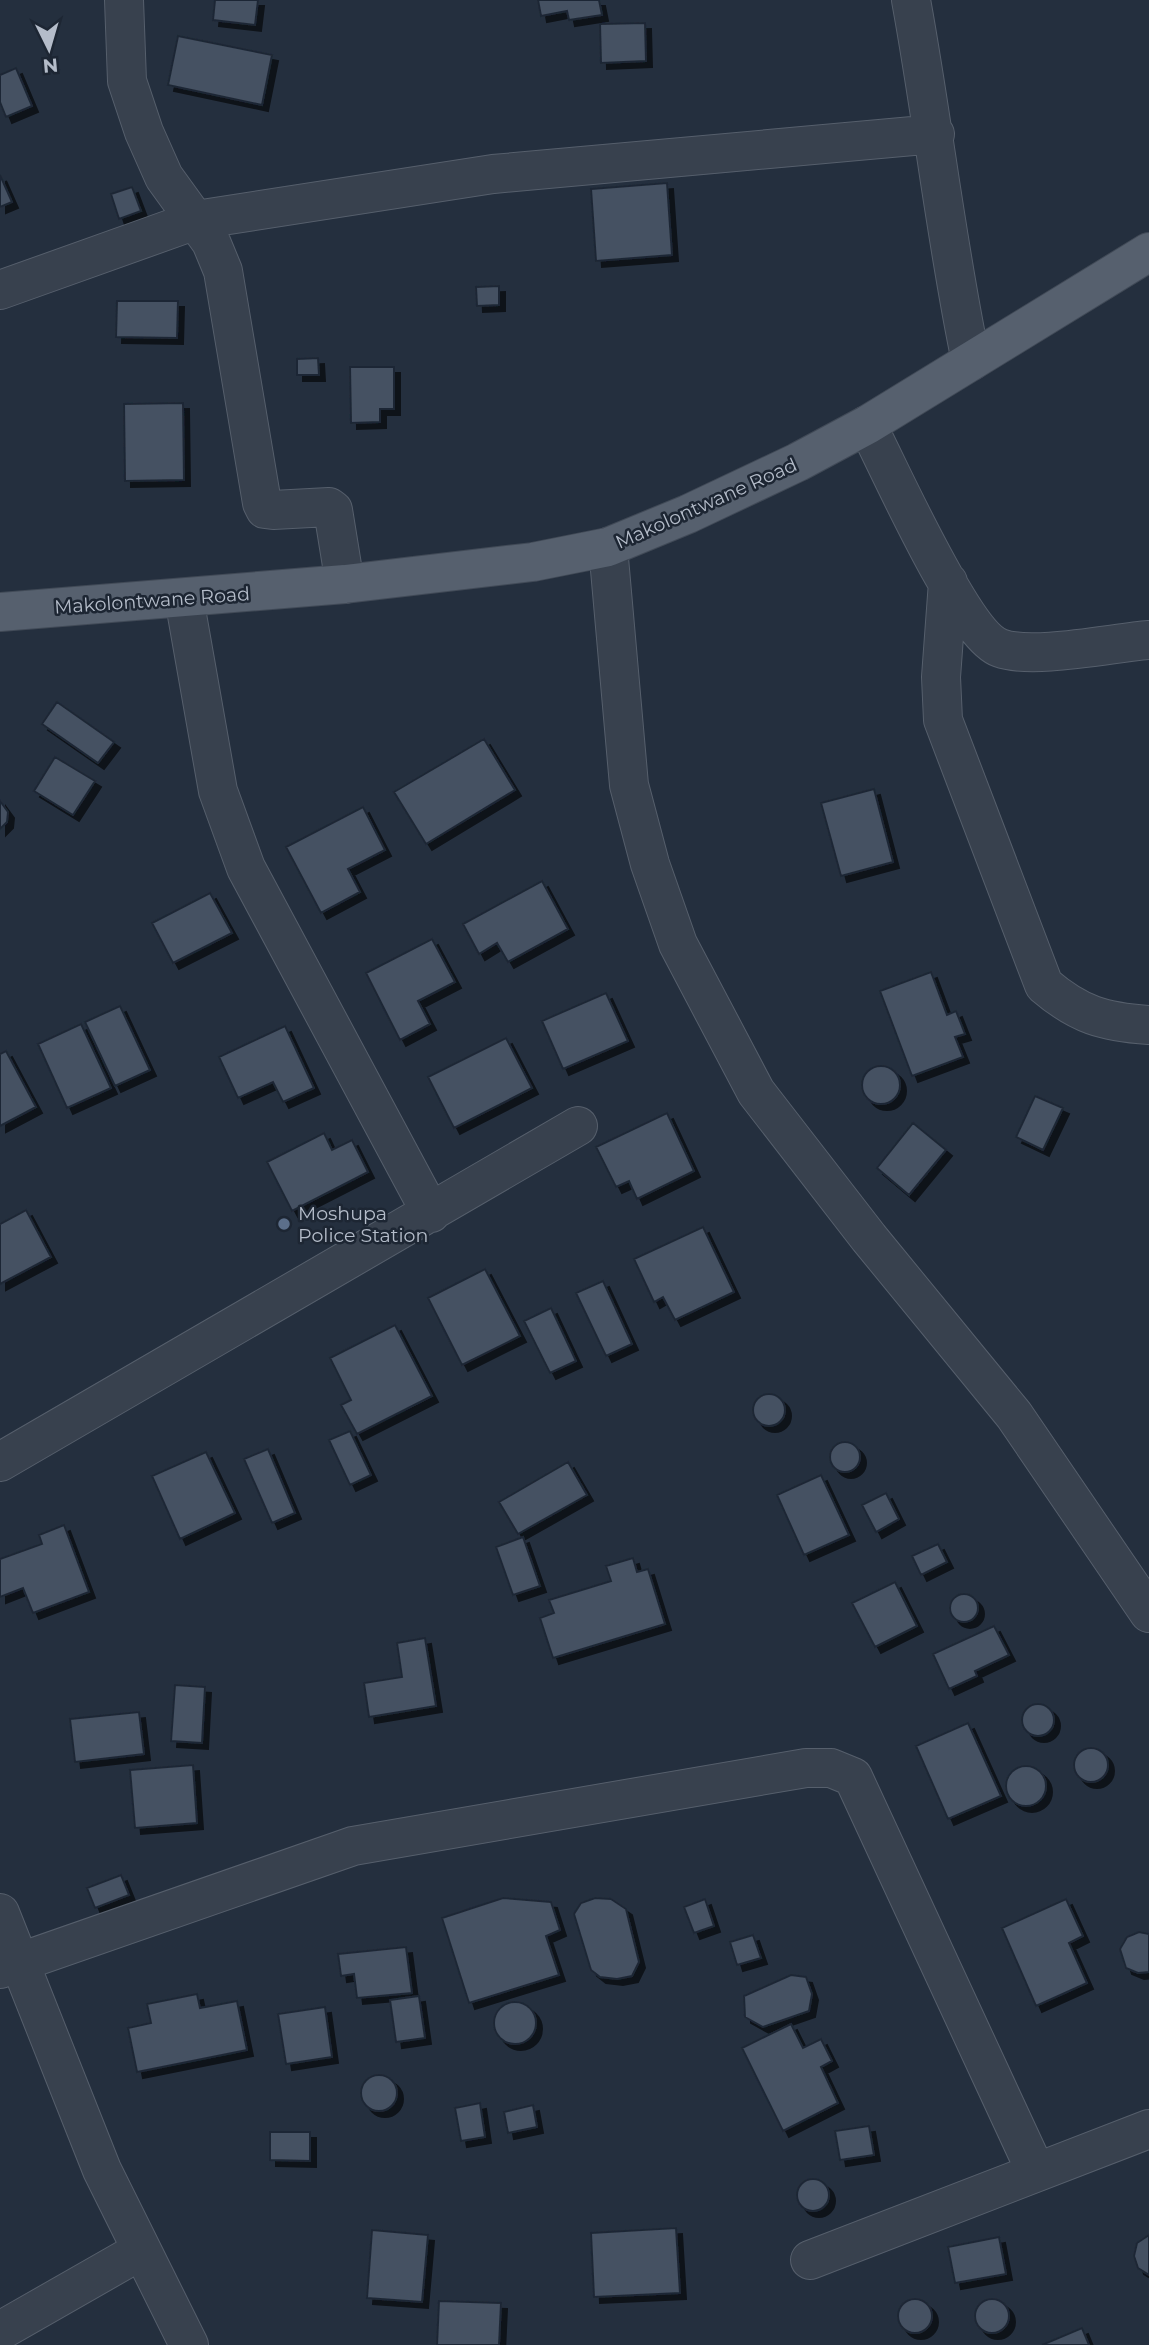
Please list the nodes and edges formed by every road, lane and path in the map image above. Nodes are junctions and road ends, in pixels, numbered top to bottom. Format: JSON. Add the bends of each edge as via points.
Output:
{"nodes":[{"id":1,"x":124,"y":0,"type":"edge"},
{"id":2,"x":911,"y":0,"type":"edge"},
{"id":3,"x":935,"y":134,"type":"junction"},
{"id":4,"x":196,"y":219,"type":"junction"},
{"id":5,"x":1149,"y":252,"type":"edge"},
{"id":6,"x":0,"y":290,"type":"edge"},
{"id":7,"x":971,"y":362,"type":"junction"},
{"id":8,"x":867,"y":425,"type":"junction"},
{"id":9,"x":608,"y":547,"type":"junction"},
{"id":10,"x":948,"y":582,"type":"junction"},
{"id":11,"x":345,"y":584,"type":"junction"},
{"id":12,"x":184,"y":598,"type":"junction"},
{"id":13,"x":0,"y":612,"type":"edge"},
{"id":14,"x":1149,"y":640,"type":"edge"},
{"id":15,"x":1149,"y":1026,"type":"edge"},
{"id":16,"x":578,"y":1126,"type":"dead end"},
{"id":17,"x":431,"y":1213,"type":"junction"},
{"id":18,"x":0,"y":1462,"type":"edge"},
{"id":19,"x":1149,"y":1613,"type":"edge"},
{"id":20,"x":0,"y":1913,"type":"edge"},
{"id":21,"x":10,"y":1965,"type":"edge"},
{"id":22,"x":1149,"y":2129,"type":"edge"},
{"id":23,"x":1036,"y":2172,"type":"junction"},
{"id":24,"x":140,"y":2251,"type":"junction"},
{"id":25,"x":810,"y":2260,"type":"dead end"},
{"id":26,"x":0,"y":2331,"type":"edge"},
{"id":27,"x":189,"y":2345,"type":"edge"}],
"edges":[{"from":1,"to":4,"type":"street","via":[[127,81],[164,177]]},
{"from":2,"to":3,"type":"street"},
{"from":3,"to":4,"type":"street","via":[[493,174]]},
{"from":3,"to":7,"type":"street"},
{"from":4,"to":6,"type":"street"},
{"from":4,"to":11,"type":"street","via":[[223,271],[262,503],[273,510],[333,510]]},
{"from":5,"to":7,"type":"main road","name":"Makolontwane Road"},
{"from":7,"to":8,"type":"main road","name":"Makolontwane Road"},
{"from":8,"to":9,"type":"main road","name":"Makolontwane Road","via":[[688,514]]},
{"from":8,"to":10,"type":"street"},
{"from":9,"to":11,"type":"main road","name":"Makolontwane Road","via":[[533,562]]},
{"from":9,"to":19,"type":"street","via":[[629,785],[678,943],[756,1092],[1014,1415]]},
{"from":10,"to":14,"type":"street","via":[[976,628],[999,648],[1027,652]]},
{"from":10,"to":15,"type":"street","via":[[941,677],[943,720],[1044,985],[1070,1007],[1115,1023]]},
{"from":11,"to":12,"type":"main road","name":"Makolontwane Road"},
{"from":12,"to":13,"type":"main road","name":"Makolontwane Road"},
{"from":12,"to":17,"type":"street","via":[[219,790],[246,868]]},
{"from":16,"to":17,"type":"street"},
{"from":17,"to":18,"type":"street"},
{"from":20,"to":21,"type":"street"},
{"from":21,"to":23,"type":"street","via":[[353,1846],[806,1768],[831,1768],[853,1777]]},
{"from":21,"to":24,"type":"street"},
{"from":22,"to":23,"type":"street"},
{"from":23,"to":25,"type":"street"},
{"from":24,"to":26,"type":"street"},
{"from":24,"to":27,"type":"street"}]}
